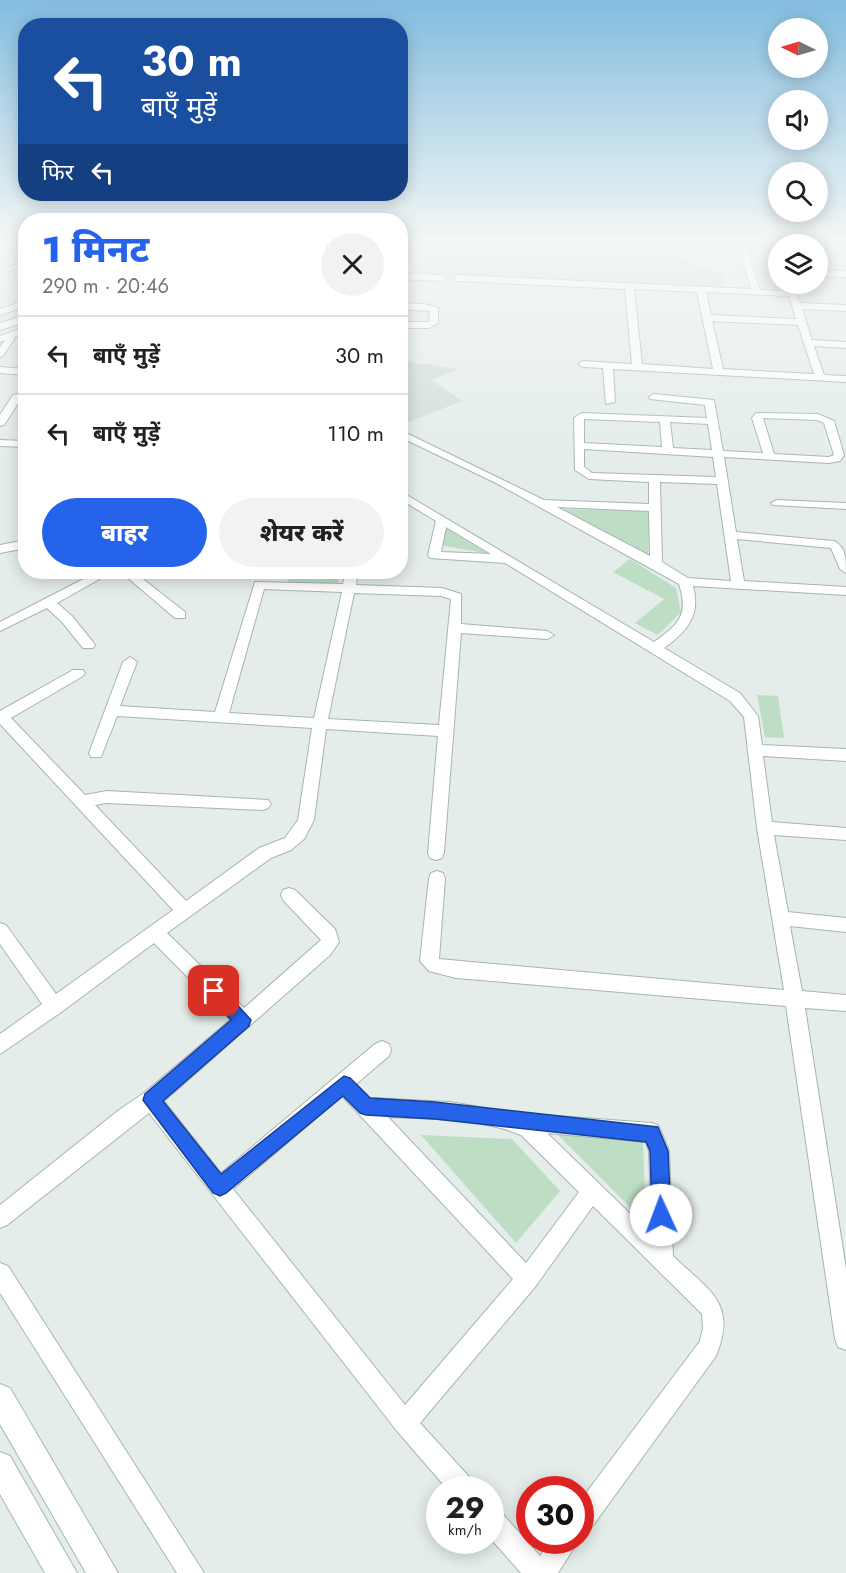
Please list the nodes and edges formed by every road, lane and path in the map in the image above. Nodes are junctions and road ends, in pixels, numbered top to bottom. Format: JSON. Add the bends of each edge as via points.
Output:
{"nodes":[{"id":1,"x":434,"y":314,"type":"edge"},
{"id":2,"x":632,"y":314,"type":"edge"},
{"id":3,"x":708,"y":314,"type":"edge"},
{"id":4,"x":800,"y":314,"type":"edge"},
{"id":5,"x":18,"y":315,"type":"edge"},
{"id":6,"x":709,"y":318,"type":"junction"},
{"id":7,"x":0,"y":321,"type":"edge"},
{"id":8,"x":802,"y":322,"type":"junction"},
{"id":9,"x":18,"y":324,"type":"edge"},
{"id":10,"x":408,"y":325,"type":"edge"},
{"id":11,"x":4,"y":335,"type":"edge"},
{"id":12,"x":809,"y":343,"type":"junction"},
{"id":13,"x":846,"y":345,"type":"edge"},
{"id":14,"x":0,"y":354,"type":"edge"},
{"id":15,"x":583,"y":364,"type":"dead end"},
{"id":16,"x":608,"y":366,"type":"junction"},
{"id":17,"x":637,"y":367,"type":"junction"},
{"id":18,"x":0,"y":370,"type":"edge"},
{"id":19,"x":18,"y":371,"type":"edge"},
{"id":20,"x":719,"y":372,"type":"junction"},
{"id":21,"x":820,"y":378,"type":"junction"},
{"id":22,"x":846,"y":379,"type":"edge"},
{"id":23,"x":18,"y":397,"type":"edge"},
{"id":24,"x":654,"y":397,"type":"dead end"},
{"id":25,"x":610,"y":402,"type":"dead end"},
{"id":26,"x":665,"y":419,"type":"junction"},
{"id":27,"x":714,"y":421,"type":"junction"},
{"id":28,"x":0,"y":423,"type":"edge"},
{"id":29,"x":408,"y":437,"type":"edge"},
{"id":30,"x":0,"y":443,"type":"edge"},
{"id":31,"x":18,"y":444,"type":"edge"},
{"id":32,"x":580,"y":446,"type":"junction"},
{"id":33,"x":668,"y":451,"type":"junction"},
{"id":34,"x":720,"y":454,"type":"junction"},
{"id":35,"x":770,"y":457,"type":"junction"},
{"id":36,"x":654,"y":477,"type":"junction"},
{"id":37,"x":723,"y":481,"type":"junction"},
{"id":38,"x":408,"y":499,"type":"edge"},
{"id":39,"x":540,"y":502,"type":"junction"},
{"id":40,"x":777,"y":503,"type":"dead end"},
{"id":41,"x":846,"y":507,"type":"edge"},
{"id":42,"x":654,"y":508,"type":"junction"},
{"id":43,"x":442,"y":519,"type":"junction"},
{"id":44,"x":732,"y":535,"type":"junction"},
{"id":45,"x":18,"y":545,"type":"edge"},
{"id":46,"x":0,"y":549,"type":"edge"},
{"id":47,"x":506,"y":559,"type":"junction"},
{"id":48,"x":656,"y":564,"type":"junction"},
{"id":49,"x":846,"y":569,"type":"edge"},
{"id":50,"x":92,"y":579,"type":"edge"},
{"id":51,"x":136,"y":579,"type":"edge"},
{"id":52,"x":350,"y":579,"type":"edge"},
{"id":53,"x":685,"y":582,"type":"junction"},
{"id":54,"x":738,"y":584,"type":"junction"},
{"id":55,"x":348,"y":590,"type":"junction"},
{"id":56,"x":846,"y":591,"type":"edge"},
{"id":57,"x":47,"y":601,"type":"junction"},
{"id":58,"x":180,"y":615,"type":"dead end"},
{"id":59,"x":0,"y":627,"type":"edge"},
{"id":60,"x":454,"y":628,"type":"junction"},
{"id":61,"x":547,"y":635,"type":"dead end"},
{"id":62,"x":88,"y":645,"type":"dead end"},
{"id":63,"x":655,"y":648,"type":"junction"},
{"id":64,"x":130,"y":662,"type":"dead end"},
{"id":65,"x":78,"y":673,"type":"dead end"},
{"id":66,"x":112,"y":711,"type":"junction"},
{"id":67,"x":1,"y":717,"type":"edge"},
{"id":68,"x":220,"y":718,"type":"junction"},
{"id":69,"x":320,"y":724,"type":"junction"},
{"id":70,"x":446,"y":731,"type":"junction"},
{"id":71,"x":755,"y":750,"type":"junction"},
{"id":72,"x":96,"y":753,"type":"dead end"},
{"id":73,"x":846,"y":755,"type":"edge"},
{"id":74,"x":83,"y":801,"type":"junction"},
{"id":75,"x":263,"y":804,"type":"dead end"},
{"id":76,"x":765,"y":828,"type":"junction"},
{"id":77,"x":846,"y":834,"type":"edge"},
{"id":78,"x":436,"y":853,"type":"dead end"},
{"id":79,"x":437,"y":878,"type":"dead end"},
{"id":80,"x":289,"y":896,"type":"dead end"},
{"id":81,"x":186,"y":912,"type":"junction"},
{"id":82,"x":780,"y":918,"type":"junction"},
{"id":83,"x":846,"y":925,"type":"edge"},
{"id":84,"x":0,"y":930,"type":"edge"},
{"id":85,"x":156,"y":933,"type":"junction"},
{"id":86,"x":794,"y":997,"type":"junction"},
{"id":87,"x":846,"y":1003,"type":"edge"},
{"id":88,"x":54,"y":1007,"type":"junction"},
{"id":89,"x":243,"y":1020,"type":"junction"},
{"id":90,"x":0,"y":1046,"type":"edge"},
{"id":91,"x":382,"y":1050,"type":"dead end"},
{"id":92,"x":344,"y":1084,"type":"junction"},
{"id":93,"x":152,"y":1100,"type":"junction"},
{"id":94,"x":366,"y":1107,"type":"junction"},
{"id":95,"x":516,"y":1121,"type":"junction"},
{"id":96,"x":220,"y":1187,"type":"junction"},
{"id":97,"x":591,"y":1192,"type":"junction"},
{"id":98,"x":0,"y":1218,"type":"edge"},
{"id":99,"x":663,"y":1262,"type":"junction"},
{"id":100,"x":0,"y":1274,"type":"edge"},
{"id":101,"x":527,"y":1279,"type":"junction"},
{"id":102,"x":846,"y":1339,"type":"edge"},
{"id":103,"x":0,"y":1398,"type":"edge"},
{"id":104,"x":405,"y":1423,"type":"junction"},
{"id":105,"x":0,"y":1466,"type":"edge"},
{"id":106,"x":452,"y":1476,"type":"edge"},
{"id":107,"x":594,"y":1503,"type":"edge"},
{"id":108,"x":504,"y":1535,"type":"edge"},
{"id":109,"x":557,"y":1554,"type":"edge"},
{"id":110,"x":62,"y":1573,"type":"edge"},
{"id":111,"x":104,"y":1573,"type":"edge"},
{"id":112,"x":191,"y":1573,"type":"edge"},
{"id":113,"x":538,"y":1573,"type":"edge"},
{"id":114,"x":543,"y":1573,"type":"edge"}],
"edges":[{"from":1,"to":10,"type":"street","via":[[429,325]]},
{"from":2,"to":17,"type":"street"},
{"from":3,"to":6,"type":"street"},
{"from":4,"to":8,"type":"street"},
{"from":5,"to":7,"type":"main road"},
{"from":6,"to":8,"type":"street"},
{"from":6,"to":20,"type":"street"},
{"from":8,"to":12,"type":"street"},
{"from":9,"to":11,"type":"main road"},
{"from":11,"to":14,"type":"street"},
{"from":12,"to":13,"type":"street"},
{"from":12,"to":21,"type":"street"},
{"from":15,"to":16,"type":"street"},
{"from":16,"to":17,"type":"street"},
{"from":16,"to":25,"type":"street"},
{"from":17,"to":20,"type":"street"},
{"from":18,"to":19,"type":"street"},
{"from":20,"to":21,"type":"street"},
{"from":21,"to":22,"type":"street"},
{"from":23,"to":28,"type":"street"},
{"from":24,"to":27,"type":"street","via":[[710,402]]},
{"from":26,"to":27,"type":"street"},
{"from":26,"to":32,"type":"street","via":[[582,416]]},
{"from":26,"to":33,"type":"street"},
{"from":27,"to":34,"type":"street"},
{"from":29,"to":39,"type":"street"},
{"from":30,"to":31,"type":"street"},
{"from":32,"to":33,"type":"street"},
{"from":32,"to":36,"type":"street","via":[[579,468],[590,476]]},
{"from":33,"to":34,"type":"street"},
{"from":34,"to":35,"type":"street"},
{"from":34,"to":37,"type":"street"},
{"from":35,"to":35,"type":"street","via":[[757,418],[760,415],[819,417],[829,421],[839,455],[836,459]]},
{"from":36,"to":37,"type":"street"},
{"from":36,"to":42,"type":"street"},
{"from":37,"to":44,"type":"street"},
{"from":38,"to":43,"type":"street"},
{"from":39,"to":42,"type":"street"},
{"from":39,"to":48,"type":"street"},
{"from":40,"to":41,"type":"street"},
{"from":42,"to":48,"type":"street"},
{"from":43,"to":47,"type":"street"},
{"from":43,"to":47,"type":"street","via":[[434,555]]},
{"from":44,"to":49,"type":"street","via":[[834,545]]},
{"from":44,"to":54,"type":"street"},
{"from":45,"to":46,"type":"street"},
{"from":47,"to":63,"type":"street"},
{"from":48,"to":53,"type":"street"},
{"from":50,"to":57,"type":"street"},
{"from":51,"to":58,"type":"street"},
{"from":52,"to":55,"type":"street"},
{"from":53,"to":54,"type":"street"},
{"from":53,"to":63,"type":"street","via":[[688,621]]},
{"from":54,"to":56,"type":"street"},
{"from":55,"to":60,"type":"street","via":[[449,593],[457,597]]},
{"from":55,"to":68,"type":"street","via":[[259,585]]},
{"from":55,"to":69,"type":"street"},
{"from":57,"to":59,"type":"street"},
{"from":57,"to":62,"type":"street"},
{"from":60,"to":61,"type":"street"},
{"from":60,"to":70,"type":"street"},
{"from":63,"to":71,"type":"street","via":[[745,706],[752,716]]},
{"from":64,"to":66,"type":"street"},
{"from":65,"to":67,"type":"street"},
{"from":66,"to":68,"type":"street"},
{"from":66,"to":72,"type":"street"},
{"from":67,"to":74,"type":"street"},
{"from":68,"to":69,"type":"street"},
{"from":69,"to":70,"type":"street"},
{"from":69,"to":81,"type":"street","via":[[306,820],[300,835],[293,843],[265,853]]},
{"from":70,"to":78,"type":"street"},
{"from":71,"to":73,"type":"street"},
{"from":71,"to":76,"type":"street"},
{"from":74,"to":75,"type":"street","via":[[107,797]]},
{"from":74,"to":81,"type":"street"},
{"from":76,"to":77,"type":"street"},
{"from":76,"to":82,"type":"street"},
{"from":79,"to":86,"type":"street","via":[[429,961],[435,966]]},
{"from":80,"to":89,"type":"street","via":[[329,934],[330,942]]},
{"from":81,"to":85,"type":"street"},
{"from":82,"to":83,"type":"street"},
{"from":82,"to":86,"type":"street"},
{"from":84,"to":88,"type":"street"},
{"from":85,"to":88,"type":"street"},
{"from":85,"to":89,"type":"street"},
{"from":86,"to":87,"type":"street"},
{"from":86,"to":102,"type":"street"},
{"from":88,"to":90,"type":"street"},
{"from":89,"to":93,"type":"street"},
{"from":91,"to":92,"type":"street"},
{"from":92,"to":94,"type":"street"},
{"from":92,"to":96,"type":"street"},
{"from":93,"to":96,"type":"street"},
{"from":93,"to":98,"type":"street"},
{"from":94,"to":95,"type":"street","via":[[435,1110]]},
{"from":94,"to":101,"type":"street"},
{"from":95,"to":97,"type":"street","via":[[528,1128]]},
{"from":95,"to":99,"type":"street","via":[[652,1133],[659,1151]]},
{"from":96,"to":104,"type":"street"},
{"from":97,"to":99,"type":"street"},
{"from":97,"to":101,"type":"street"},
{"from":99,"to":107,"type":"street","via":[[711,1308],[714,1335]]},
{"from":100,"to":112,"type":"street"},
{"from":101,"to":104,"type":"street"},
{"from":103,"to":111,"type":"main road"},
{"from":104,"to":106,"type":"street"},
{"from":105,"to":110,"type":"main road"},
{"from":108,"to":113,"type":"street"},
{"from":109,"to":114,"type":"street"}]}
